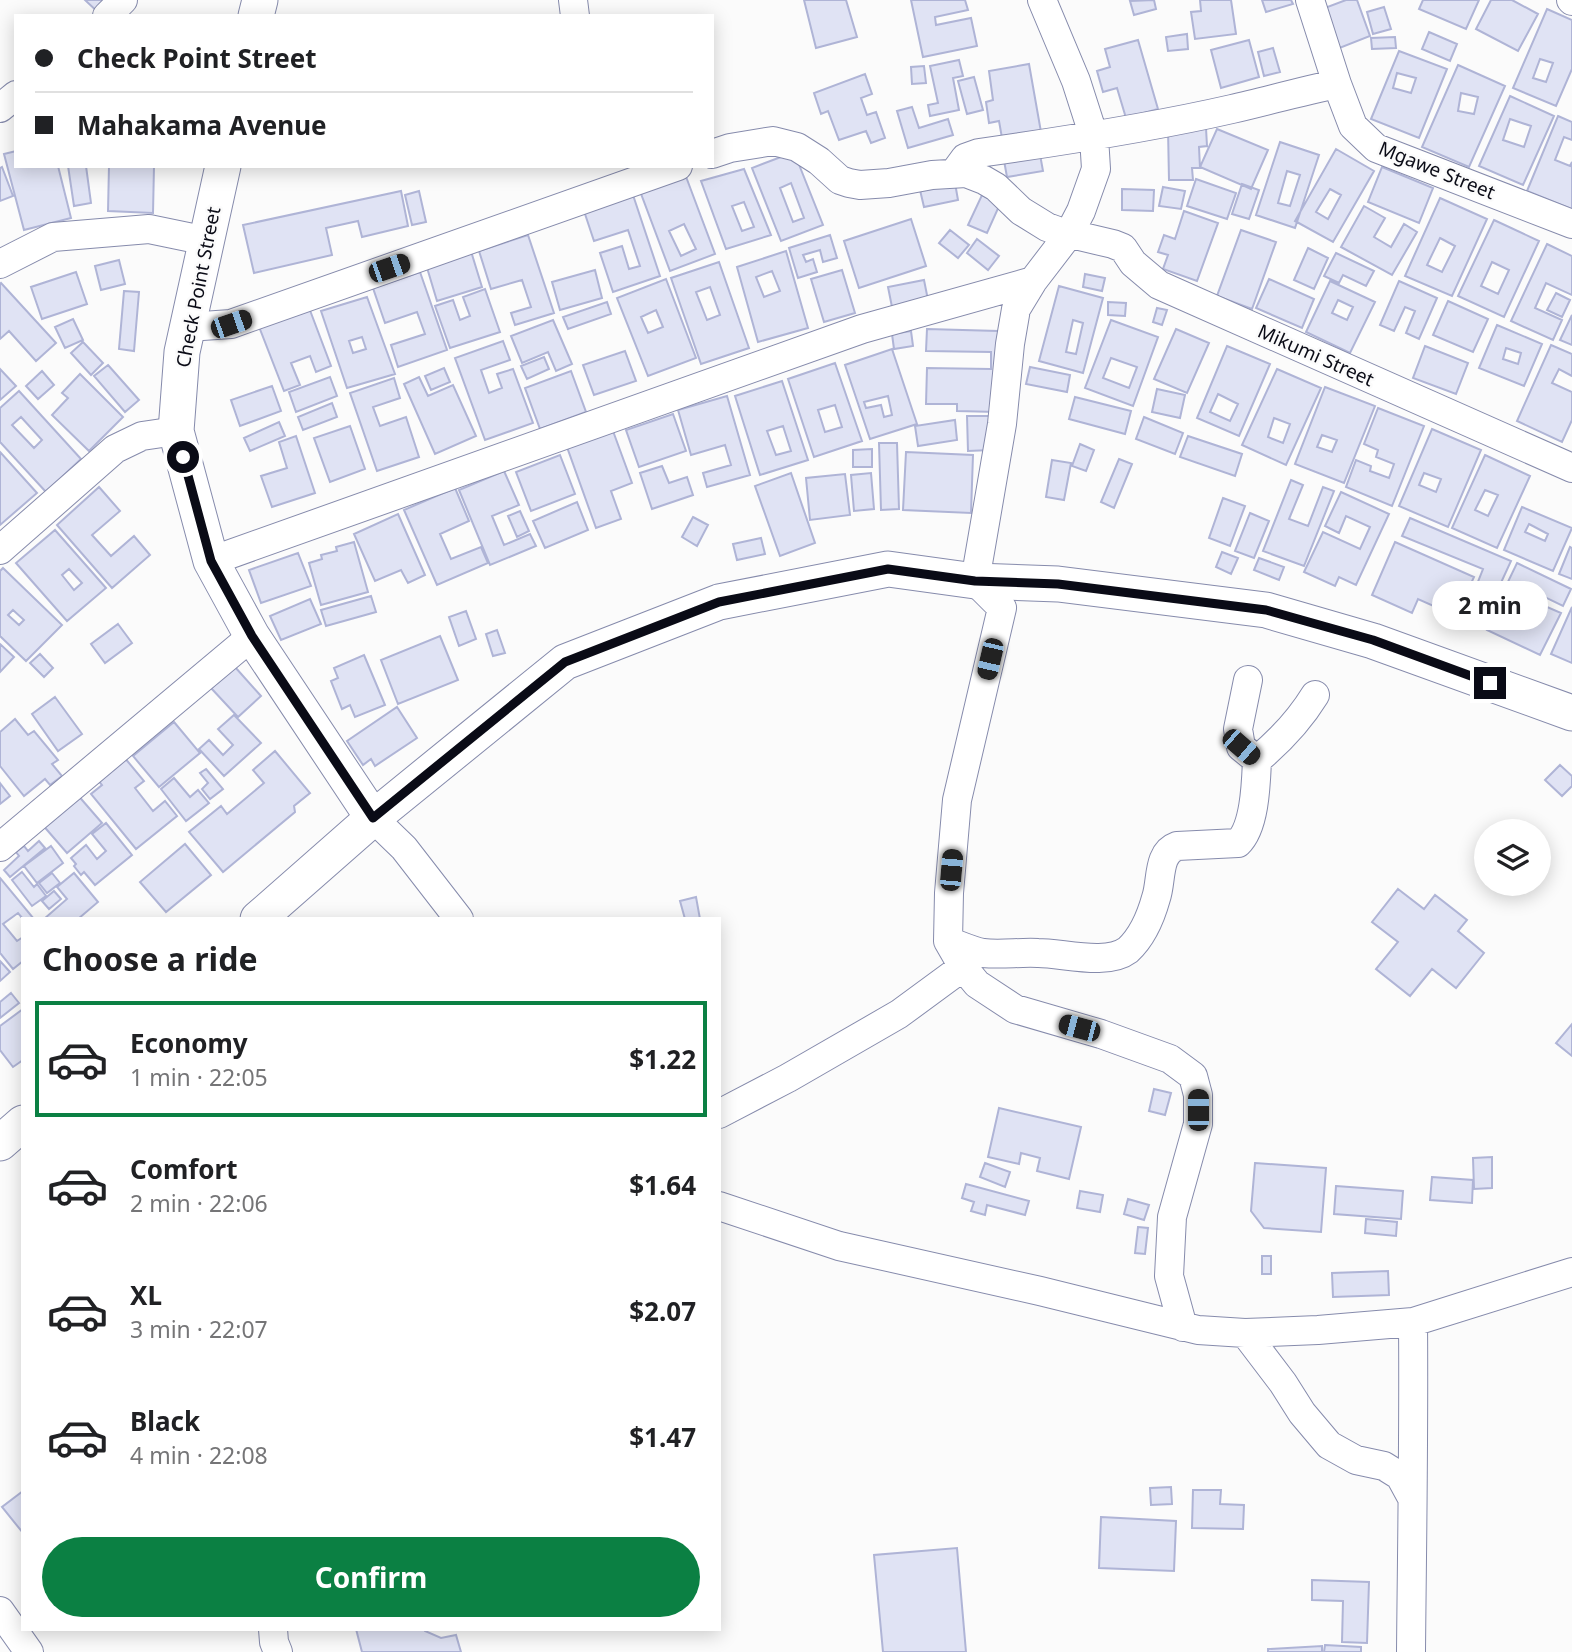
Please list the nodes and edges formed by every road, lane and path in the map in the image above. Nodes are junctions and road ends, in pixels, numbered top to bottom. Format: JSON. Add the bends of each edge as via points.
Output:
{"nodes":[{"id":1,"x":123,"y":0,"type":"edge"},
{"id":2,"x":1042,"y":0,"type":"edge"},
{"id":3,"x":1310,"y":0,"type":"edge"},
{"id":4,"x":109,"y":14,"type":"edge"},
{"id":5,"x":1336,"y":83,"type":"junction"},
{"id":6,"x":14,"y":97,"type":"edge"},
{"id":7,"x":0,"y":108,"type":"edge"},
{"id":8,"x":1094,"y":137,"type":"junction"},
{"id":9,"x":714,"y":153,"type":"edge"},
{"id":10,"x":223,"y":168,"type":"edge"},
{"id":11,"x":666,"y":168,"type":"edge"},
{"id":12,"x":954,"y":173,"type":"junction"},
{"id":13,"x":623,"y":175,"type":"edge"},
{"id":14,"x":1572,"y":224,"type":"edge"},
{"id":15,"x":1069,"y":234,"type":"junction"},
{"id":16,"x":207,"y":241,"type":"junction"},
{"id":17,"x":0,"y":264,"type":"edge"},
{"id":18,"x":1033,"y":281,"type":"junction"},
{"id":19,"x":188,"y":327,"type":"junction"},
{"id":20,"x":176,"y":431,"type":"junction"},
{"id":21,"x":1572,"y":468,"type":"edge"},
{"id":22,"x":0,"y":550,"type":"edge"},
{"id":23,"x":211,"y":561,"type":"junction"},
{"id":24,"x":975,"y":581,"type":"junction"},
{"id":25,"x":252,"y":636,"type":"junction"},
{"id":26,"x":1248,"y":680,"type":"dead end"},
{"id":27,"x":1315,"y":695,"type":"dead end"},
{"id":28,"x":1572,"y":713,"type":"edge"},
{"id":29,"x":1257,"y":760,"type":"junction"},
{"id":30,"x":373,"y":818,"type":"junction"},
{"id":31,"x":0,"y":846,"type":"edge"},
{"id":32,"x":260,"y":917,"type":"edge"},
{"id":33,"x":457,"y":917,"type":"edge"},
{"id":34,"x":947,"y":941,"type":"junction"},
{"id":35,"x":963,"y":967,"type":"junction"},
{"id":36,"x":721,"y":1113,"type":"edge"},
{"id":37,"x":21,"y":1125,"type":"edge"},
{"id":38,"x":0,"y":1143,"type":"edge"},
{"id":39,"x":721,"y":1207,"type":"edge"},
{"id":40,"x":1572,"y":1272,"type":"edge"},
{"id":41,"x":1413,"y":1322,"type":"junction"},
{"id":42,"x":1183,"y":1327,"type":"junction"},
{"id":43,"x":1245,"y":1333,"type":"junction"},
{"id":44,"x":1412,"y":1498,"type":"junction"},
{"id":45,"x":21,"y":1598,"type":"edge"},
{"id":46,"x":0,"y":1611,"type":"edge"},
{"id":47,"x":273,"y":1631,"type":"edge"},
{"id":48,"x":29,"y":1652,"type":"edge"},
{"id":49,"x":278,"y":1652,"type":"edge"},
{"id":50,"x":1411,"y":1652,"type":"edge"}],
"edges":[{"from":1,"to":4,"type":"street"},
{"from":2,"to":8,"type":"street"},
{"from":3,"to":5,"type":"street","name":"Mgawe Street"},
{"from":5,"to":8,"type":"street"},
{"from":5,"to":14,"type":"street","name":"Mgawe Street","via":[[1353,126],[1376,148]]},
{"from":6,"to":7,"type":"street"},
{"from":8,"to":12,"type":"street","via":[[979,153],[965,158]]},
{"from":8,"to":15,"type":"street","via":[[1096,169]]},
{"from":9,"to":12,"type":"street","via":[[773,141],[797,147],[840,180],[860,185]]},
{"from":10,"to":16,"type":"street","name":"Check Point Street"},
{"from":11,"to":13,"type":"street"},
{"from":12,"to":15,"type":"street","name":"Mikumi Street","via":[[984,180],[1021,211]]},
{"from":13,"to":19,"type":"street","via":[[231,324]]},
{"from":15,"to":18,"type":"street"},
{"from":15,"to":21,"type":"street","name":"Mikumi Street","via":[[1123,248],[1159,285]]},
{"from":16,"to":17,"type":"street","via":[[149,229],[52,237]]},
{"from":16,"to":19,"type":"street","name":"Check Point Street"},
{"from":18,"to":23,"type":"street","via":[[862,329]]},
{"from":18,"to":24,"type":"street","via":[[1016,309]]},
{"from":19,"to":20,"type":"street","name":"Check Point Street"},
{"from":20,"to":22,"type":"street","via":[[142,436],[115,449]]},
{"from":20,"to":23,"type":"street","name":"Check Point Street"},
{"from":23,"to":25,"type":"street","name":"Check Point Street"},
{"from":24,"to":28,"type":"street","via":[[1058,584],[1266,610],[1373,640]]},
{"from":24,"to":30,"type":"street","via":[[888,569],[719,602],[565,662]]},
{"from":24,"to":34,"type":"street","via":[[1002,608],[957,800]]},
{"from":25,"to":30,"type":"street","name":"Check Point Street"},
{"from":25,"to":31,"type":"street"},
{"from":26,"to":29,"type":"street","via":[[1238,729],[1241,747]]},
{"from":27,"to":29,"type":"street","via":[[1278,743]]},
{"from":29,"to":34,"type":"street","via":[[1255,792],[1241,840],[1170,849],[1147,923],[1126,951],[1098,957],[983,953]]},
{"from":30,"to":32,"type":"street"},
{"from":30,"to":33,"type":"street","via":[[404,848]]},
{"from":34,"to":35,"type":"street"},
{"from":35,"to":36,"type":"street","via":[[899,1014]]},
{"from":35,"to":42,"type":"street","via":[[978,984],[1015,1009],[1170,1059],[1193,1076],[1198,1124],[1172,1217],[1169,1276]]},
{"from":37,"to":38,"type":"street"},
{"from":39,"to":42,"type":"street","via":[[839,1246]]},
{"from":40,"to":41,"type":"street"},
{"from":41,"to":43,"type":"street"},
{"from":41,"to":44,"type":"street"},
{"from":42,"to":43,"type":"street"},
{"from":43,"to":44,"type":"street","via":[[1329,1445],[1400,1476]]},
{"from":44,"to":50,"type":"street"},
{"from":45,"to":46,"type":"street"},
{"from":46,"to":48,"type":"street"},
{"from":47,"to":49,"type":"street"}]}
